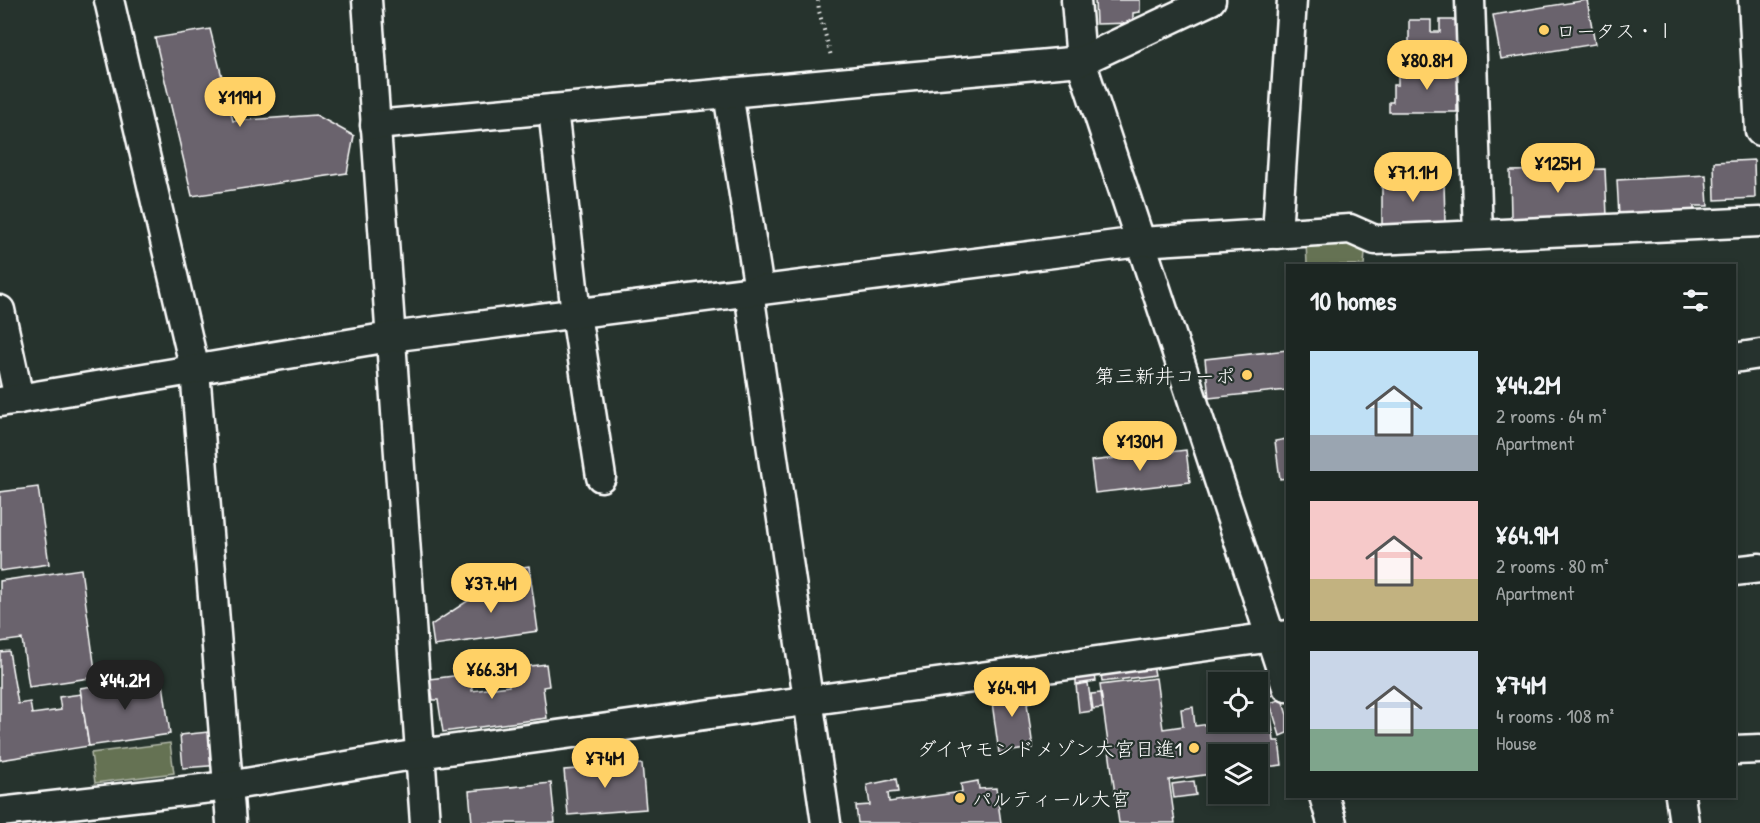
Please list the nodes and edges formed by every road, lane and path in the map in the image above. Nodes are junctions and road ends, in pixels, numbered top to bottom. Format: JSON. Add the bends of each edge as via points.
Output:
{"nodes":[{"id":1,"x":109,"y":0,"type":"edge"},
{"id":2,"x":367,"y":0,"type":"edge"},
{"id":3,"x":818,"y":0,"type":"edge"},
{"id":4,"x":1076,"y":0,"type":"edge"},
{"id":5,"x":1211,"y":0,"type":"edge"},
{"id":6,"x":1292,"y":0,"type":"edge"},
{"id":7,"x":1470,"y":0,"type":"edge"},
{"id":8,"x":1753,"y":0,"type":"edge"},
{"id":9,"x":1081,"y":62,"type":"junction"},
{"id":10,"x":838,"y":83,"type":"junction"},
{"id":11,"x":728,"y":93,"type":"junction"},
{"id":12,"x":553,"y":109,"type":"junction"},
{"id":13,"x":375,"y":125,"type":"junction"},
{"id":14,"x":1760,"y":131,"type":"edge"},
{"id":15,"x":1760,"y":222,"type":"edge"},
{"id":16,"x":1277,"y":234,"type":"junction"},
{"id":17,"x":1478,"y":235,"type":"junction"},
{"id":18,"x":1140,"y":242,"type":"junction"},
{"id":19,"x":754,"y":291,"type":"junction"},
{"id":20,"x":0,"y":310,"type":"edge"},
{"id":21,"x":576,"y":314,"type":"junction"},
{"id":22,"x":390,"y":338,"type":"junction"},
{"id":23,"x":1760,"y":354,"type":"edge"},
{"id":24,"x":1736,"y":358,"type":"edge"},
{"id":25,"x":195,"y":370,"type":"junction"},
{"id":26,"x":10,"y":400,"type":"edge"},
{"id":27,"x":601,"y":477,"type":"dead end"},
{"id":28,"x":1760,"y":568,"type":"edge"},
{"id":29,"x":1736,"y":571,"type":"edge"},
{"id":30,"x":1279,"y":636,"type":"edge"},
{"id":31,"x":1286,"y":681,"type":"edge"},
{"id":32,"x":808,"y":699,"type":"junction"},
{"id":33,"x":1760,"y":749,"type":"edge"},
{"id":34,"x":1736,"y":750,"type":"edge"},
{"id":35,"x":419,"y":754,"type":"junction"},
{"id":36,"x":228,"y":786,"type":"junction"},
{"id":37,"x":1324,"y":798,"type":"edge"},
{"id":38,"x":1680,"y":798,"type":"edge"},
{"id":39,"x":0,"y":812,"type":"edge"},
{"id":40,"x":231,"y":823,"type":"edge"},
{"id":41,"x":425,"y":823,"type":"edge"},
{"id":42,"x":826,"y":823,"type":"edge"},
{"id":43,"x":1332,"y":823,"type":"edge"},
{"id":44,"x":1684,"y":823,"type":"edge"}],
"edges":[{"from":1,"to":25,"type":"street"},
{"from":2,"to":13,"type":"street"},
{"from":3,"to":10,"type":"path"},
{"from":4,"to":9,"type":"street"},
{"from":5,"to":9,"type":"street"},
{"from":6,"to":16,"type":"street"},
{"from":7,"to":17,"type":"street"},
{"from":8,"to":14,"type":"street"},
{"from":9,"to":10,"type":"street"},
{"from":9,"to":18,"type":"street"},
{"from":10,"to":11,"type":"street"},
{"from":11,"to":12,"type":"street"},
{"from":11,"to":19,"type":"street"},
{"from":12,"to":13,"type":"street"},
{"from":12,"to":21,"type":"street"},
{"from":13,"to":22,"type":"street"},
{"from":15,"to":17,"type":"street"},
{"from":16,"to":17,"type":"street","via":[[1350,230],[1375,240]]},
{"from":16,"to":18,"type":"street"},
{"from":18,"to":19,"type":"street"},
{"from":18,"to":30,"type":"street"},
{"from":19,"to":21,"type":"street"},
{"from":19,"to":32,"type":"street"},
{"from":20,"to":26,"type":"street"},
{"from":21,"to":22,"type":"street"},
{"from":21,"to":27,"type":"street"},
{"from":22,"to":25,"type":"street"},
{"from":22,"to":35,"type":"street"},
{"from":23,"to":24,"type":"street"},
{"from":25,"to":26,"type":"street"},
{"from":25,"to":36,"type":"street"},
{"from":28,"to":29,"type":"street"},
{"from":30,"to":31,"type":"street"},
{"from":30,"to":32,"type":"street"},
{"from":32,"to":35,"type":"street"},
{"from":32,"to":42,"type":"street"},
{"from":33,"to":34,"type":"street"},
{"from":35,"to":36,"type":"street"},
{"from":35,"to":41,"type":"street"},
{"from":36,"to":39,"type":"street"},
{"from":36,"to":40,"type":"street"},
{"from":37,"to":43,"type":"street"},
{"from":38,"to":44,"type":"street"}]}
